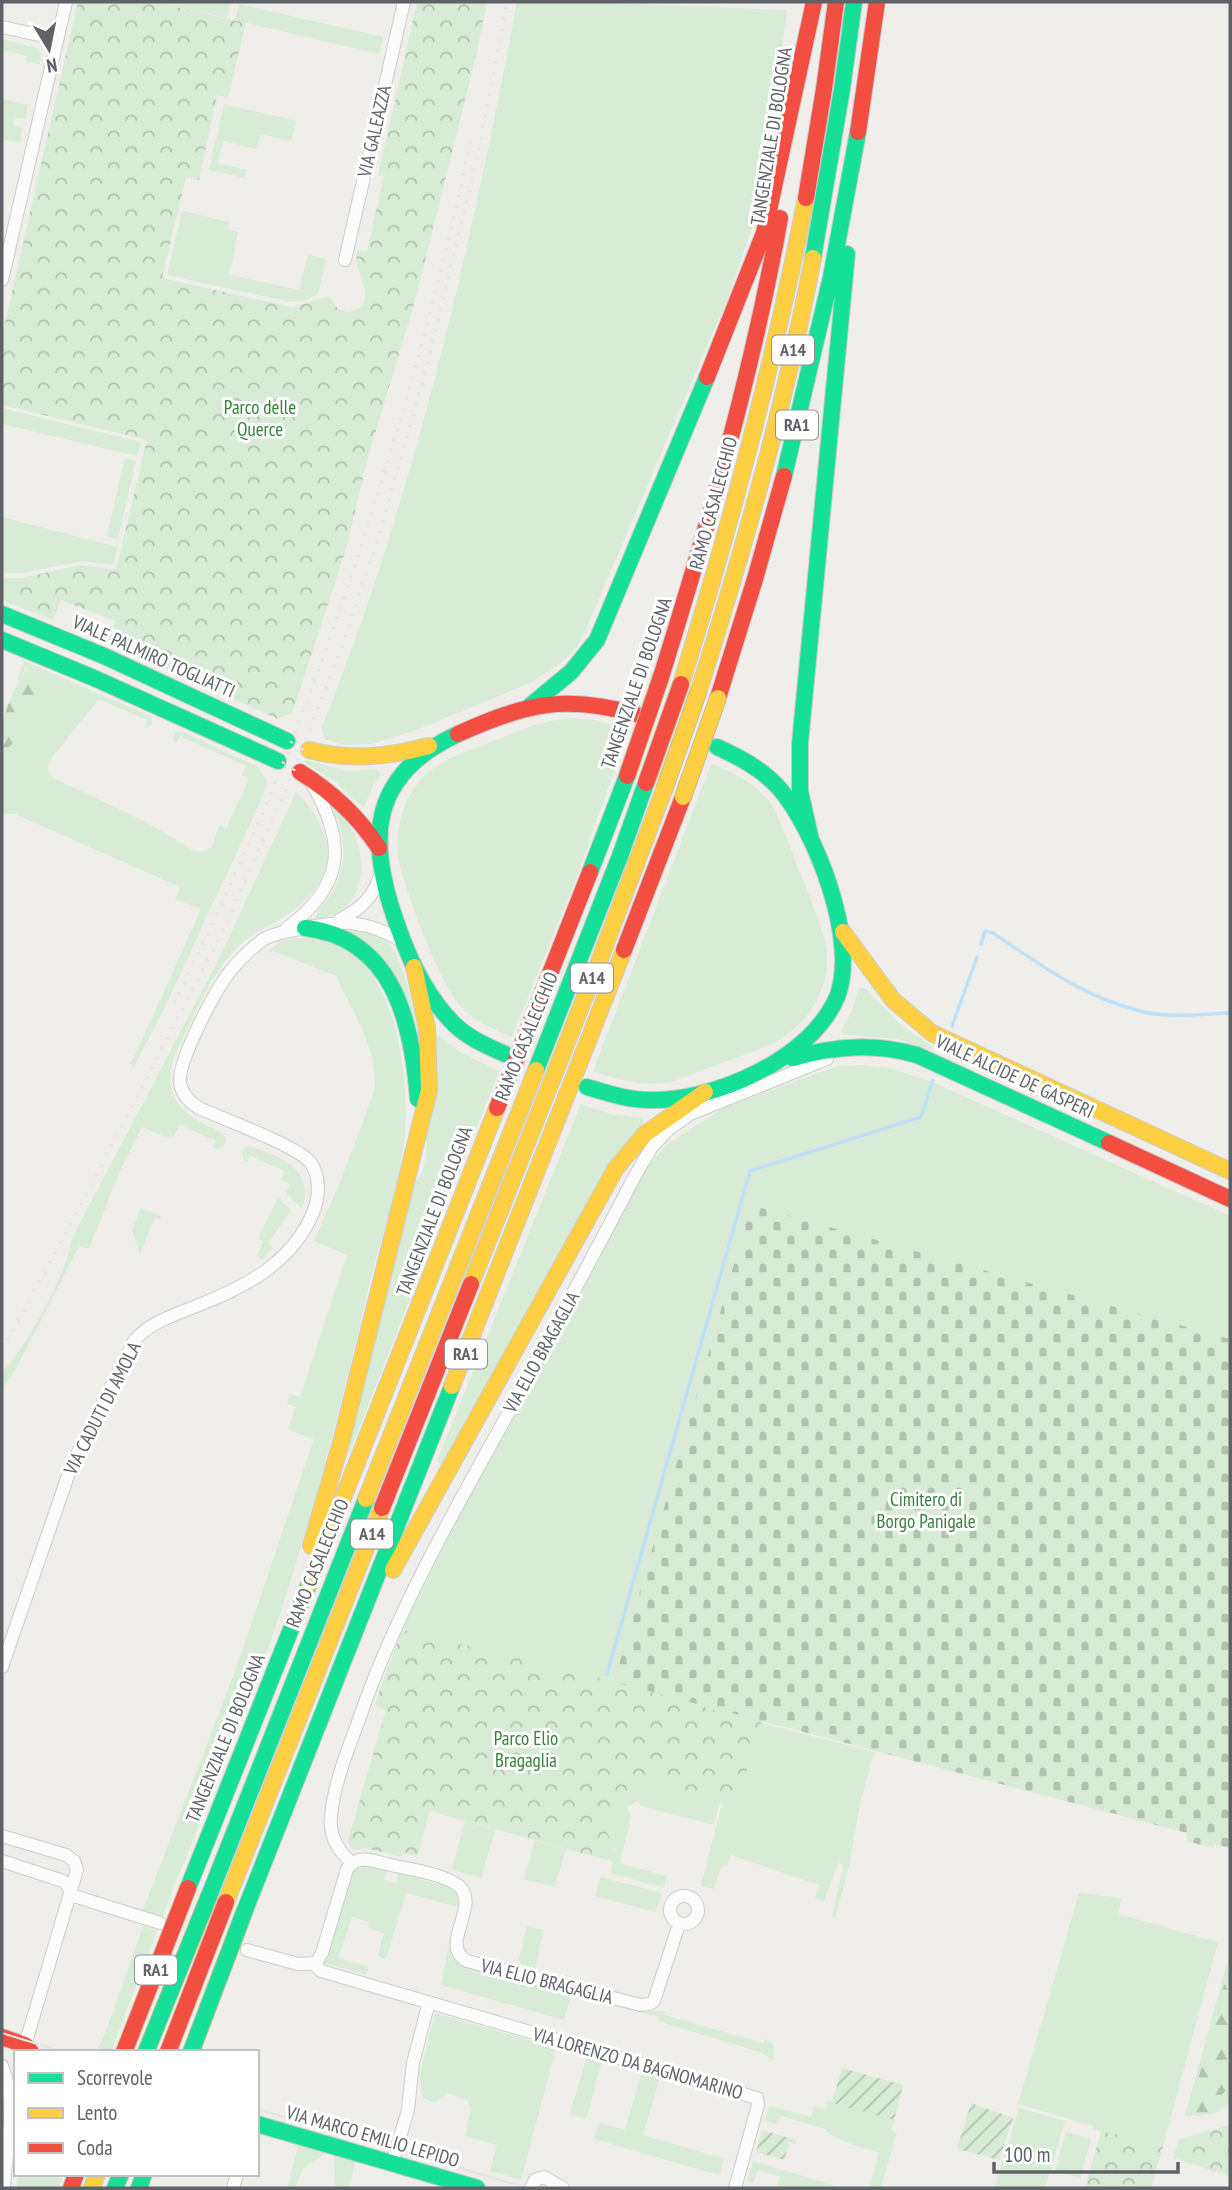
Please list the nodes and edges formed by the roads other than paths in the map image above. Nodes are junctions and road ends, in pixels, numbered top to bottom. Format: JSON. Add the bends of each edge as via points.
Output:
{"nodes":[{"id":1,"x":66,"y":2,"type":"edge"},
{"id":2,"x":404,"y":2,"type":"edge"},
{"id":3,"x":814,"y":2,"type":"edge"},
{"id":4,"x":836,"y":2,"type":"edge"},
{"id":5,"x":854,"y":2,"type":"edge"},
{"id":6,"x":877,"y":2,"type":"edge"},
{"id":7,"x":2,"y":27,"type":"edge"},
{"id":8,"x":57,"y":39,"type":"junction"},
{"id":9,"x":856,"y":147,"type":"junction"},
{"id":10,"x":345,"y":260,"type":"dead end"},
{"id":11,"x":2,"y":280,"type":"edge"},
{"id":12,"x":2,"y":614,"type":"edge"},
{"id":13,"x":2,"y":640,"type":"edge"},
{"id":14,"x":530,"y":706,"type":"junction"},
{"id":15,"x":635,"y":715,"type":"dead end"},
{"id":16,"x":287,"y":741,"type":"dead end"},
{"id":17,"x":437,"y":744,"type":"junction"},
{"id":18,"x":717,"y":747,"type":"dead end"},
{"id":19,"x":309,"y":750,"type":"dead end"},
{"id":20,"x":278,"y":761,"type":"dead end"},
{"id":21,"x":303,"y":774,"type":"joint"},
{"id":22,"x":811,"y":840,"type":"junction"},
{"id":23,"x":379,"y":848,"type":"junction"},
{"id":24,"x":382,"y":869,"type":"junction"},
{"id":25,"x":333,"y":922,"type":"junction"},
{"id":26,"x":306,"y":928,"type":"junction"},
{"id":27,"x":840,"y":928,"type":"junction"},
{"id":28,"x":280,"y":933,"type":"junction"},
{"id":29,"x":402,"y":941,"type":"junction"},
{"id":30,"x":414,"y":967,"type":"junction"},
{"id":31,"x":505,"y":1054,"type":"dead end"},
{"id":32,"x":772,"y":1064,"type":"junction"},
{"id":33,"x":959,"y":1073,"type":"junction"},
{"id":34,"x":587,"y":1087,"type":"dead end"},
{"id":35,"x":705,"y":1092,"type":"junction"},
{"id":36,"x":414,"y":1154,"type":"junction"},
{"id":37,"x":1230,"y":1171,"type":"edge"},
{"id":38,"x":1230,"y":1199,"type":"edge"},
{"id":39,"x":2,"y":1667,"type":"edge"},
{"id":40,"x":251,"y":1730,"type":"junction"},
{"id":41,"x":311,"y":1746,"type":"junction"},
{"id":42,"x":2,"y":1836,"type":"edge"},
{"id":43,"x":2,"y":1861,"type":"edge"},
{"id":44,"x":352,"y":1863,"type":"junction"},
{"id":45,"x":71,"y":1895,"type":"junction"},
{"id":46,"x":160,"y":1923,"type":"dead end"},
{"id":47,"x":680,"y":1924,"type":"dead end"},
{"id":48,"x":247,"y":1950,"type":"dead end"},
{"id":49,"x":314,"y":1964,"type":"junction"},
{"id":50,"x":429,"y":2002,"type":"junction"},
{"id":51,"x":2,"y":2037,"type":"edge"},
{"id":52,"x":28,"y":2049,"type":"edge"},
{"id":53,"x":125,"y":2050,"type":"edge"},
{"id":54,"x":147,"y":2050,"type":"edge"},
{"id":55,"x":169,"y":2050,"type":"edge"},
{"id":56,"x":192,"y":2050,"type":"edge"},
{"id":57,"x":2,"y":2066,"type":"edge"},
{"id":58,"x":14,"y":2099,"type":"edge"},
{"id":59,"x":11,"y":2107,"type":"junction"},
{"id":60,"x":259,"y":2125,"type":"edge"},
{"id":61,"x":392,"y":2164,"type":"junction"},
{"id":62,"x":3,"y":2169,"type":"edge"},
{"id":63,"x":4,"y":2188,"type":"edge"},
{"id":64,"x":477,"y":2188,"type":"edge"},
{"id":65,"x":531,"y":2188,"type":"edge"},
{"id":66,"x":563,"y":2188,"type":"edge"},
{"id":67,"x":735,"y":2188,"type":"edge"}],
"edges":[{"from":1,"to":8,"type":"street"},
{"from":2,"to":10,"type":"street","name":"VIA GALEAZZA"},
{"from":3,"to":14,"type":"main road","via":[[770,209],[749,275],[597,640],[571,672]]},
{"from":3,"to":40,"type":"main road","name":"TANGENZIALE DI BOLOGNA","number":"RA1","bridge":true,"via":[[765,296],[702,548],[661,677],[570,925]]},
{"from":4,"to":54,"type":"main road","name":"RAMO CASALECCHIO","number":"A14","bridge":true,"via":[[812,160],[777,338],[720,559],[681,684],[620,856]]},
{"from":5,"to":55,"type":"main road","name":"RAMO CASALECCHIO","number":"A14","bridge":true,"via":[[837,127],[791,357],[754,510],[699,691],[615,920]]},
{"from":6,"to":9,"type":"main road","number":"RA1"},
{"from":7,"to":8,"type":"street"},
{"from":8,"to":11,"type":"street"},
{"from":9,"to":22,"type":"main road","via":[[800,743],[800,791]]},
{"from":9,"to":41,"type":"main road","number":"RA1","bridge":true,"via":[[828,294],[793,440],[718,698],[640,911]]},
{"from":12,"to":16,"type":"main road","name":"VIALE PALMIRO TOGLIATTI"},
{"from":13,"to":20,"type":"main road"},
{"from":14,"to":15,"type":"main road","via":[[579,701]]},
{"from":14,"to":17,"type":"main road"},
{"from":17,"to":19,"type":"main road","via":[[363,759]]},
{"from":17,"to":23,"type":"main road","via":[[413,762],[392,789],[381,816]]},
{"from":18,"to":22,"type":"main road","via":[[774,783]]},
{"from":21,"to":23,"type":"main road","via":[[348,807]]},
{"from":21,"to":28,"type":"street","name":"VIA CADUTI DI AMOLA","via":[[332,824],[334,863],[322,894]]},
{"from":22,"to":27,"type":"main road"},
{"from":23,"to":24,"type":"main road"},
{"from":24,"to":25,"type":"street","name":"VIA CADUTI DI AMOLA","via":[[368,901]]},
{"from":24,"to":29,"type":"main road"},
{"from":25,"to":26,"type":"street","name":"VIA CADUTI DI AMOLA"},
{"from":25,"to":29,"type":"street","name":"VIA CADUTI DI AMOLA","via":[[371,926]]},
{"from":26,"to":28,"type":"street","name":"VIA CADUTI DI AMOLA"},
{"from":26,"to":36,"type":"main road","via":[[353,942],[370,956],[390,986],[408,1037],[418,1088]]},
{"from":27,"to":32,"type":"main road","via":[[844,972],[834,1007],[813,1036]]},
{"from":27,"to":37,"type":"main road","name":"VIALE ALCIDE DE GASPERI","via":[[890,999],[932,1033]]},
{"from":28,"to":39,"type":"street","name":"VIA CADUTI DI AMOLA","via":[[257,945],[225,977],[183,1061],[180,1086],[199,1108],[308,1160],[317,1186],[313,1213],[289,1248],[258,1278],[157,1322],[134,1341],[72,1464]]},
{"from":29,"to":30,"type":"main road"},
{"from":30,"to":31,"type":"main road","via":[[454,1024]]},
{"from":30,"to":36,"type":"main road","via":[[431,1057],[428,1097]]},
{"from":32,"to":33,"type":"main road","name":"VIALE ALCIDE DE GASPERI","via":[[832,1046],[870,1044],[917,1055]]},
{"from":32,"to":35,"type":"main road"},
{"from":33,"to":38,"type":"main road","name":"VIALE ALCIDE DE GASPERI"},
{"from":33,"to":44,"type":"street","name":"VIA ELIO BRAGAGLIA","via":[[907,1058],[842,1055],[690,1114],[652,1147],[453,1511],[376,1672],[341,1771],[331,1816],[335,1843]]},
{"from":34,"to":35,"type":"main road","via":[[645,1100]]},
{"from":35,"to":41,"type":"main road","via":[[650,1128],[616,1168],[408,1541]]},
{"from":36,"to":40,"type":"main road","via":[[342,1439]]},
{"from":40,"to":53,"type":"main road","name":"TANGENZIALE DI BOLOGNA","number":"RA1","bridge":true},
{"from":41,"to":56,"type":"main road","number":"RA1","bridge":true},
{"from":42,"to":45,"type":"street","via":[[71,1859],[77,1870]]},
{"from":43,"to":45,"type":"street","via":[[63,1881]]},
{"from":44,"to":47,"type":"street","name":"VIA ELIO BRAGAGLIA","via":[[371,1860],[457,1884],[465,1903],[457,1949],[467,1961],[641,2005],[654,2001]]},
{"from":44,"to":49,"type":"street","via":[[321,1957]]},
{"from":45,"to":46,"type":"street"},
{"from":45,"to":52,"type":"street"},
{"from":48,"to":49,"type":"street"},
{"from":49,"to":50,"type":"street","via":[[321,1971]]},
{"from":50,"to":61,"type":"street","via":[[413,2063],[408,2110]]},
{"from":50,"to":67,"type":"street","name":"VIA LORENZO DA BAGNOMARINO","via":[[757,2098]]},
{"from":51,"to":52,"type":"main road"},
{"from":57,"to":59,"type":"street"},
{"from":58,"to":59,"type":"street"},
{"from":59,"to":62,"type":"street"},
{"from":60,"to":61,"type":"main road","name":"VIA MARCO EMILIO LEPIDO"},
{"from":61,"to":64,"type":"main road","name":"VIA MARCO EMILIO LEPIDO"},
{"from":62,"to":63,"type":"street"},
{"from":65,"to":66,"type":"street","via":[[535,2180],[544,2177]]}]}
